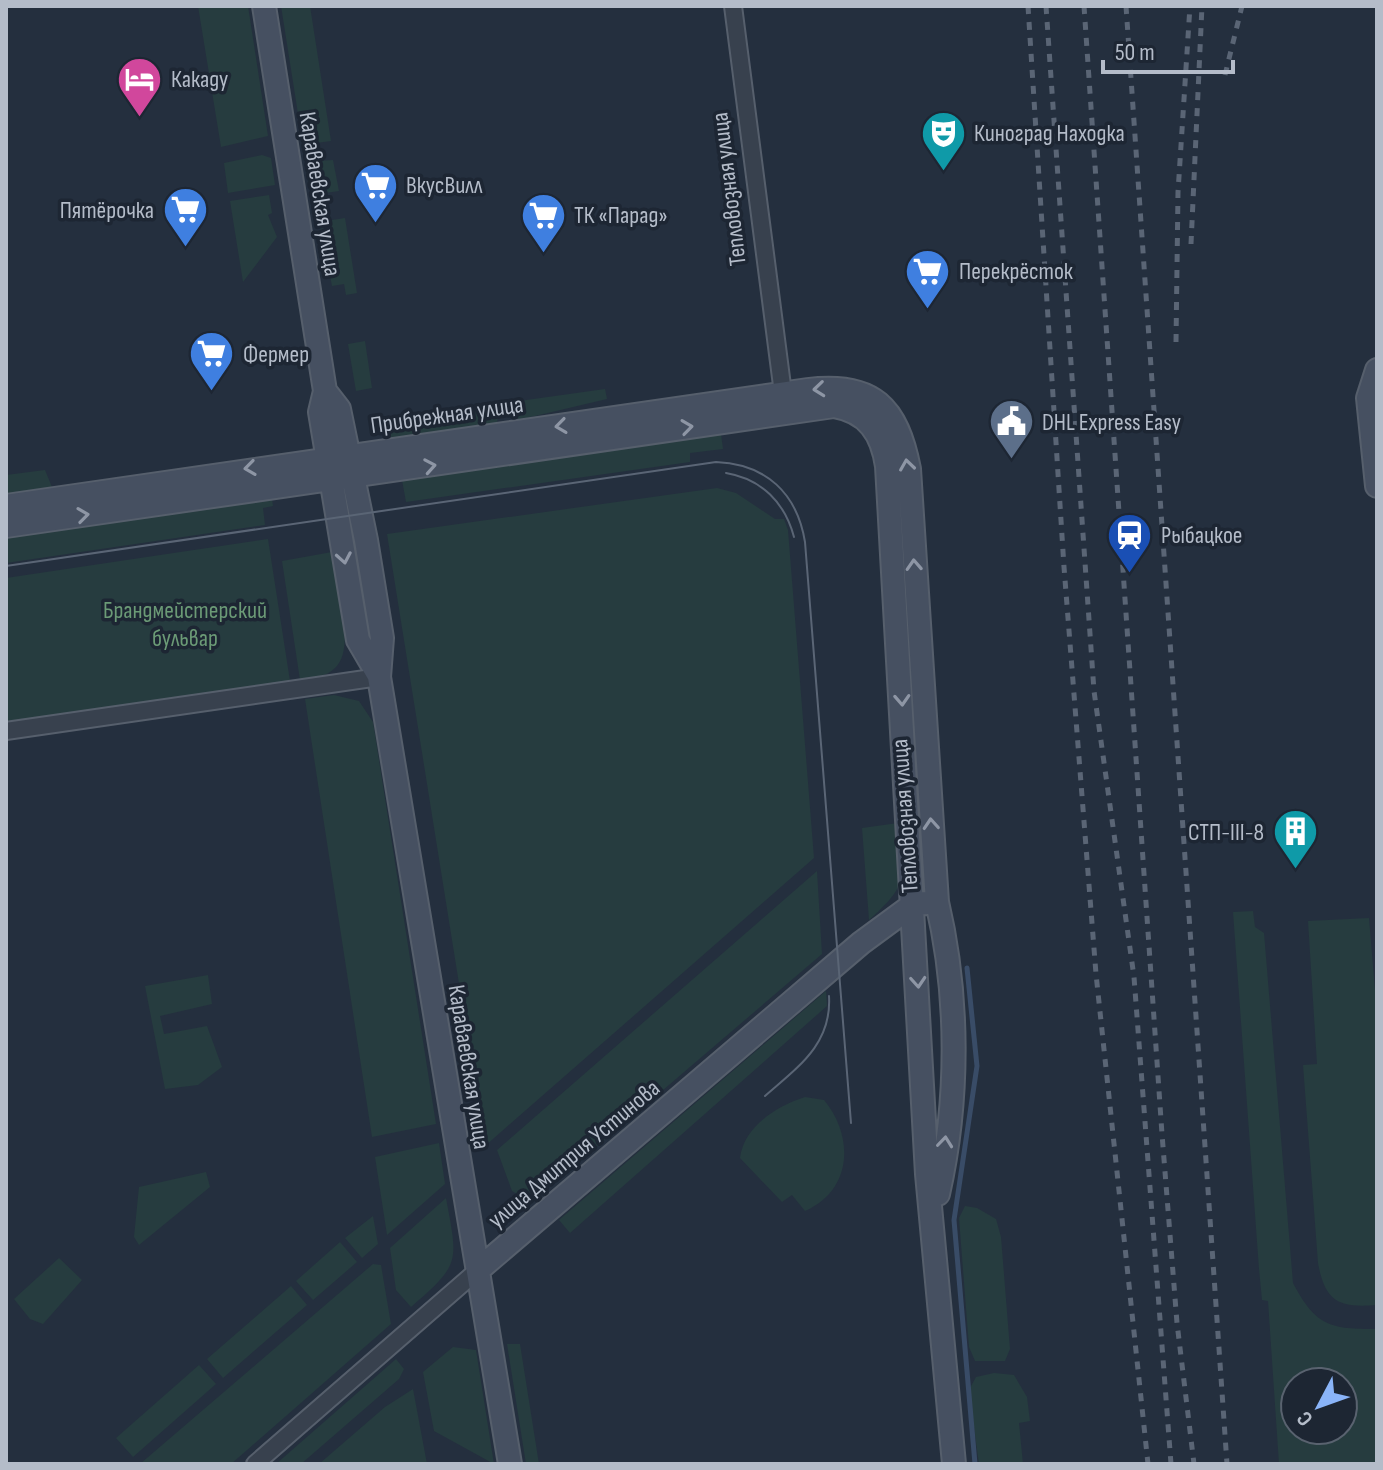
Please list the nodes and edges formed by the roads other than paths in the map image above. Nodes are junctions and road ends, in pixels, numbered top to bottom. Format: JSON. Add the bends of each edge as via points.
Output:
{"nodes":[{"id":1,"x":264,"y":6,"type":"edge"},
{"id":2,"x":733,"y":6,"type":"edge"},
{"id":3,"x":1377,"y":370,"type":"edge"},
{"id":4,"x":784,"y":404,"type":"junction"},
{"id":5,"x":882,"y":421,"type":"joint"},
{"id":6,"x":338,"y":456,"type":"junction"},
{"id":7,"x":342,"y":480,"type":"junction"},
{"id":8,"x":1377,"y":486,"type":"edge"},
{"id":9,"x":6,"y":506,"type":"edge"},
{"id":10,"x":6,"y":526,"type":"edge"},
{"id":11,"x":379,"y":677,"type":"junction"},
{"id":12,"x":6,"y":731,"type":"edge"},
{"id":13,"x":925,"y":903,"type":"junction"},
{"id":14,"x":932,"y":1219,"type":"junction"},
{"id":15,"x":478,"y":1270,"type":"junction"},
{"id":16,"x":255,"y":1464,"type":"edge"},
{"id":17,"x":510,"y":1464,"type":"edge"},
{"id":18,"x":954,"y":1464,"type":"edge"}],
"edges":[{"from":1,"to":6,"type":"street","name":"Караваевская улица","via":[[325,391],[320,412]]},
{"from":2,"to":4,"type":"street","name":"Тепловозная улица"},
{"from":3,"to":8,"type":"street","via":[[1368,398]]},
{"from":4,"to":5,"type":"street","name":"Прибрежная улица","via":[[844,386],[862,391]]},
{"from":4,"to":6,"type":"street","name":"Прибрежная улица","one_way":true},
{"from":7,"to":4,"type":"street","name":"Прибрежная улица","one_way":true},
{"from":5,"to":13,"type":"street","name":"Тепловозная улица"},
{"from":6,"to":7,"type":"street","name":"Караваевская улица"},
{"from":6,"to":9,"type":"street","name":"Прибрежная улица","one_way":true},
{"from":10,"to":7,"type":"street","name":"Прибрежная улица","one_way":true},
{"from":7,"to":11,"type":"street","name":"Караваевская улица","via":[[358,640]]},
{"from":11,"to":12,"type":"street"},
{"from":11,"to":15,"type":"street","name":"Караваевская улица"},
{"from":13,"to":14,"type":"street","name":"Тепловозная улица","one_way":true},
{"from":14,"to":13,"type":"street","name":"Тепловозная улица","one_way":true,"via":[[941,1179],[953,1036],[945,935]]},
{"from":13,"to":15,"type":"street","name":"улица Дмитрия Устинова","via":[[853,949]]},
{"from":14,"to":18,"type":"street","name":"Тепловозная улица"},
{"from":15,"to":16,"type":"street","name":"улица Дмитрия Устинова"},
{"from":15,"to":17,"type":"street","name":"Караваевская улица"}]}
